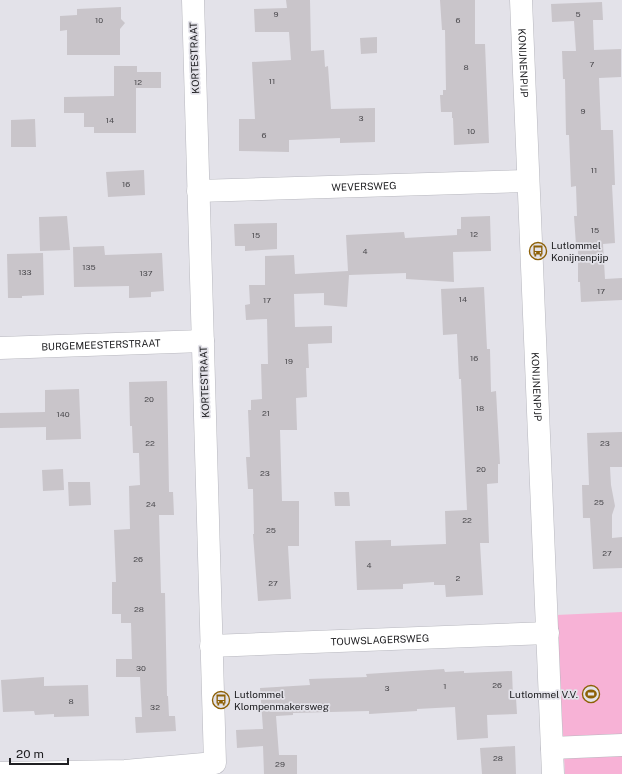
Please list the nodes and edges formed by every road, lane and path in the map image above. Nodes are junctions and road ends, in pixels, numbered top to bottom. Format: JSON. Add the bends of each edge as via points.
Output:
{"nodes":[{"id":1,"x":193,"y":0,"type":"edge"},
{"id":2,"x":521,"y":0,"type":"edge"},
{"id":3,"x":528,"y":181,"type":"junction"},
{"id":4,"x":198,"y":191,"type":"junction"},
{"id":5,"x":203,"y":341,"type":"junction"},
{"id":6,"x":0,"y":348,"type":"edge"},
{"id":7,"x":548,"y":633,"type":"junction"},
{"id":8,"x":212,"y":646,"type":"junction"},
{"id":9,"x":622,"y":746,"type":"edge"},
{"id":10,"x":552,"y":748,"type":"junction"},
{"id":11,"x":0,"y":773,"type":"edge"},
{"id":12,"x":125,"y":773,"type":"edge"},
{"id":13,"x":554,"y":774,"type":"edge"}],
"edges":[{"from":1,"to":4,"type":"street","name":"KORTESTRAAT"},
{"from":2,"to":3,"type":"street","name":"KONIJNENPIJP"},
{"from":3,"to":4,"type":"street","name":"WEVERSWEG"},
{"from":3,"to":7,"type":"street","name":"KONIJNENPIJP"},
{"from":4,"to":5,"type":"street","name":"KORTESTRAAT"},
{"from":5,"to":6,"type":"street","name":"BURGEMEESTERSTRAAT"},
{"from":5,"to":8,"type":"street","name":"KORTESTRAAT"},
{"from":7,"to":8,"type":"street","name":"TOUWSLAGERSWEG"},
{"from":7,"to":10,"type":"street","name":"KONIJNENPIJP"},
{"from":8,"to":12,"type":"street","name":"KORTESTRAAT","via":[[215,763]]},
{"from":9,"to":10,"type":"street"},
{"from":10,"to":13,"type":"street","name":"KONIJNENPIJP"},
{"from":11,"to":12,"type":"street"}]}
